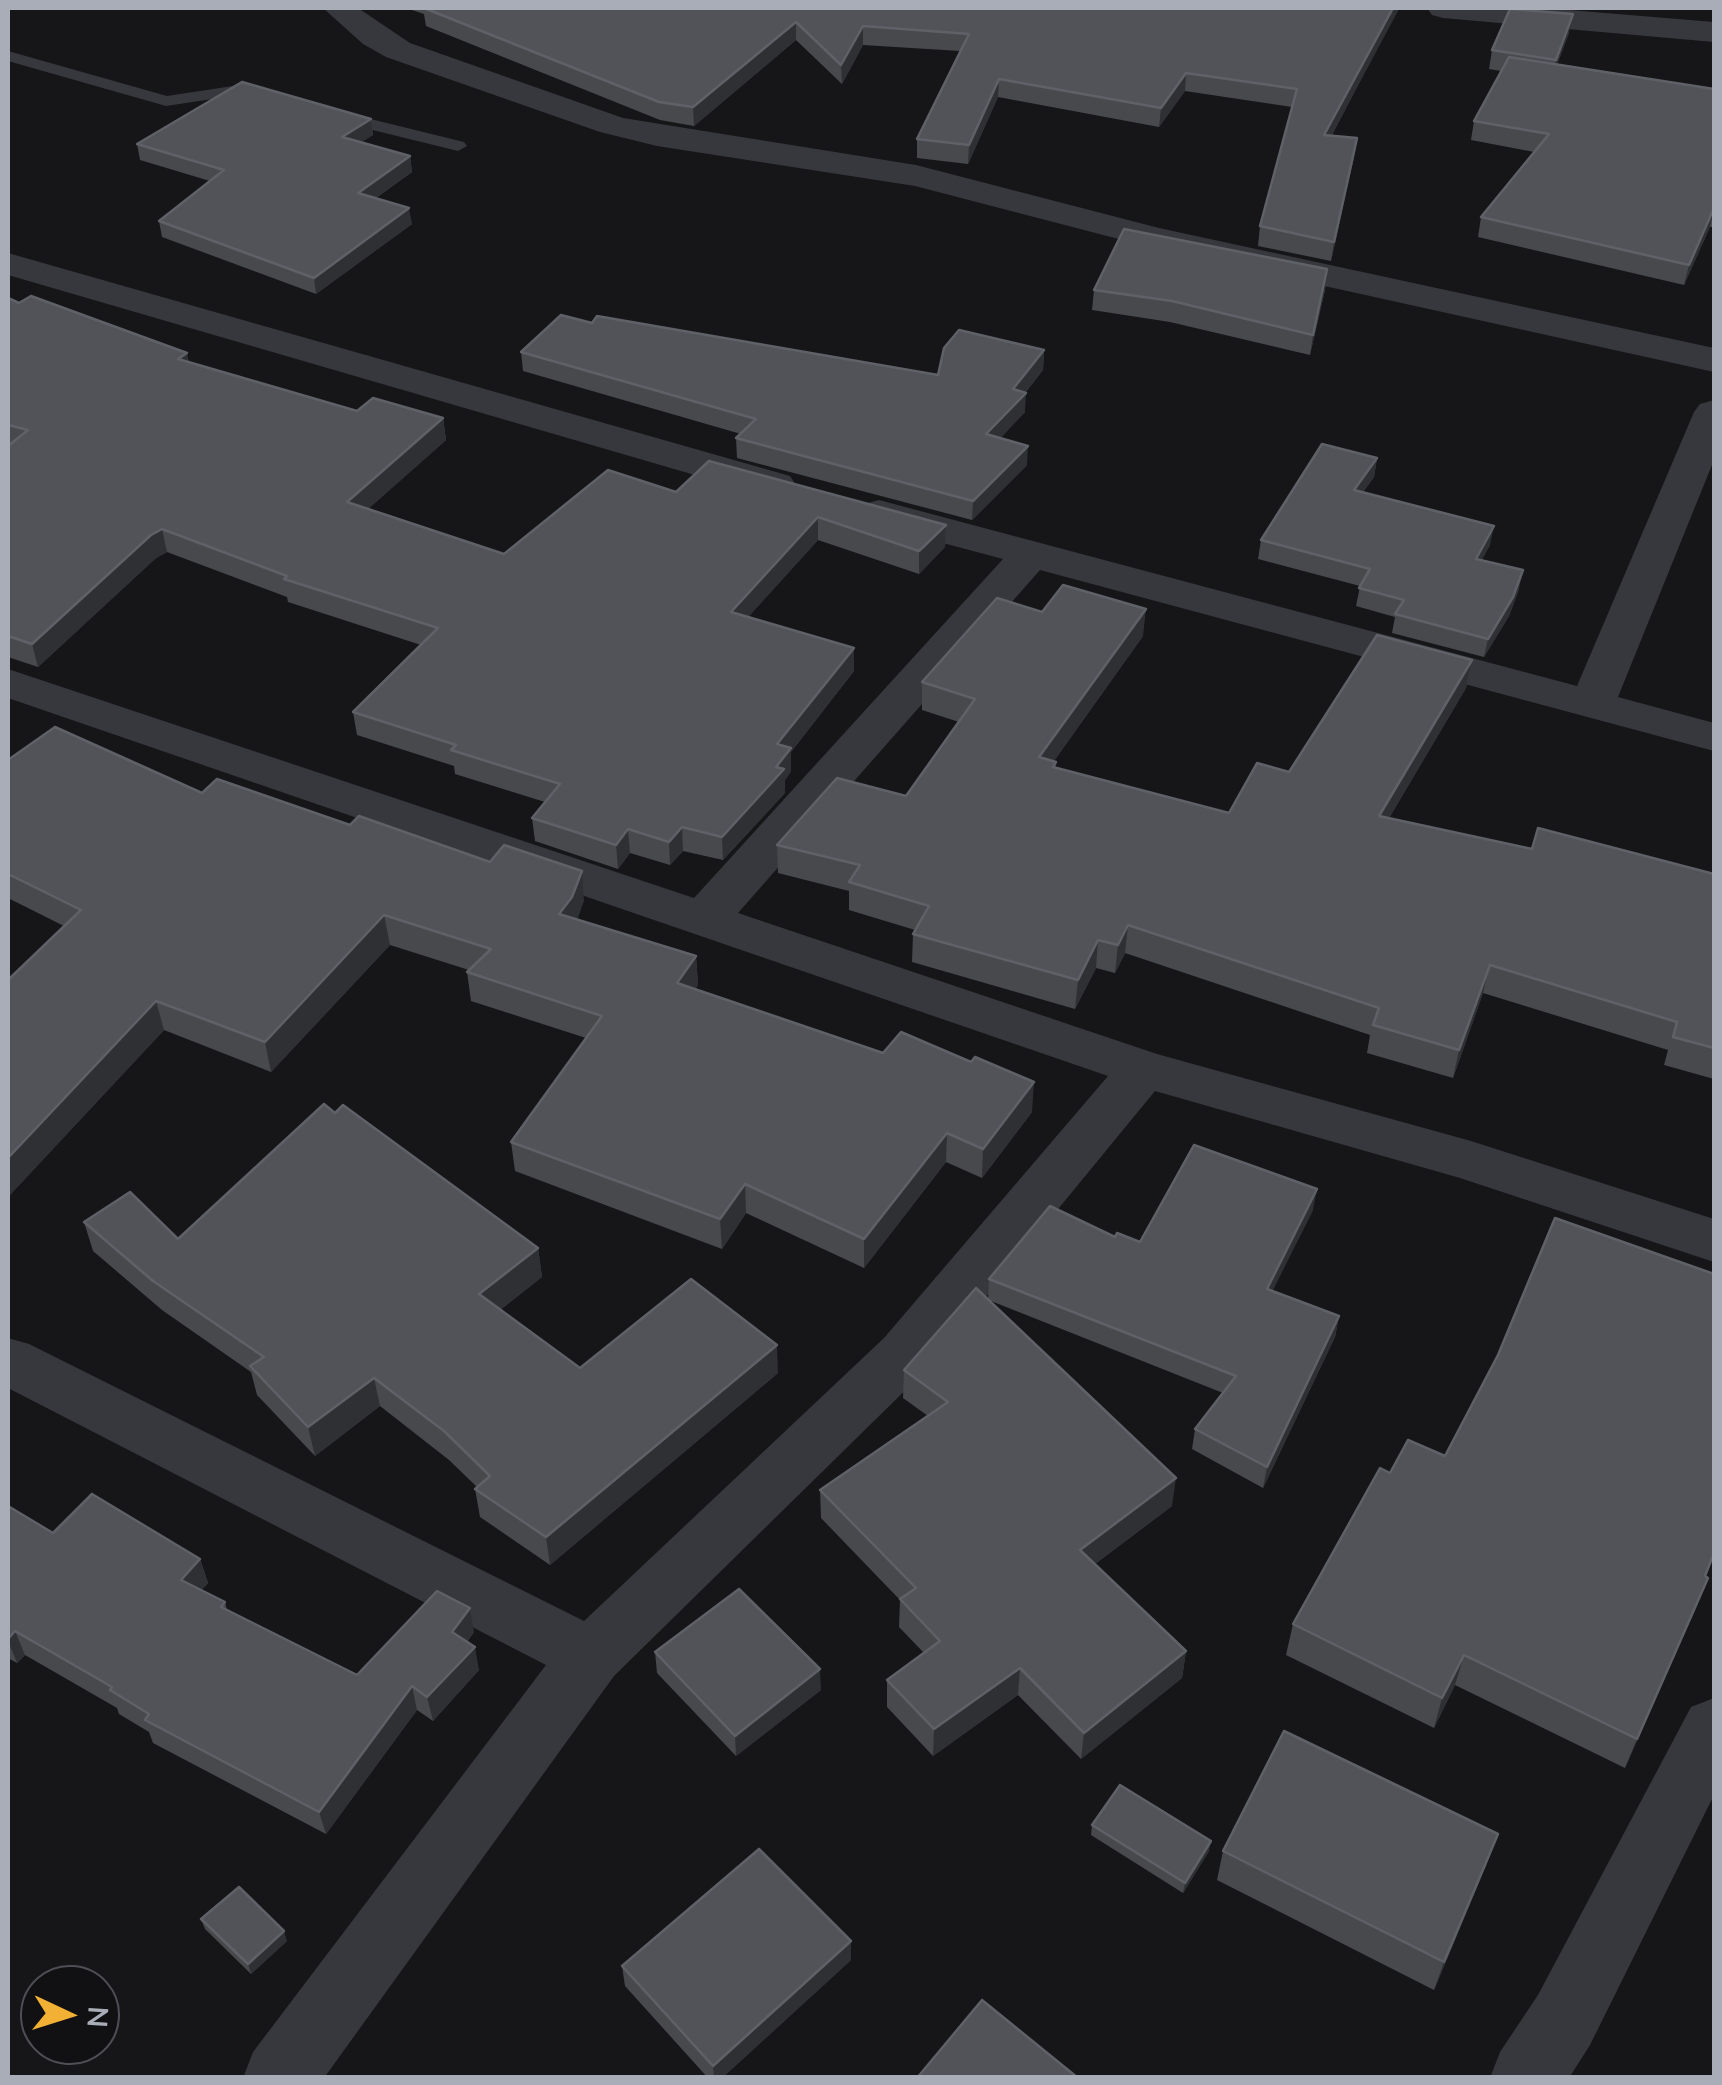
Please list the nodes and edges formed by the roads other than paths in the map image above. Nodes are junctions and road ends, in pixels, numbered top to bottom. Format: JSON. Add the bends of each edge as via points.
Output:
{"nodes":[{"id":1,"x":339,"y":8,"type":"edge"},
{"id":2,"x":1443,"y":8,"type":"edge"},
{"id":3,"x":1714,"y":32,"type":"edge"},
{"id":4,"x":8,"y":56,"type":"edge"},
{"id":5,"x":284,"y":100,"type":"edge"},
{"id":6,"x":322,"y":111,"type":"edge"},
{"id":7,"x":458,"y":146,"type":"dead end"},
{"id":8,"x":8,"y":264,"type":"edge"},
{"id":9,"x":1714,"y":360,"type":"edge"},
{"id":10,"x":1714,"y":412,"type":"edge"},
{"id":11,"x":1032,"y":554,"type":"junction"},
{"id":12,"x":8,"y":683,"type":"edge"},
{"id":13,"x":1592,"y":704,"type":"junction"},
{"id":14,"x":1714,"y":737,"type":"edge"},
{"id":15,"x":703,"y":920,"type":"junction"},
{"id":16,"x":1144,"y":1069,"type":"junction"},
{"id":17,"x":1714,"y":1241,"type":"edge"},
{"id":18,"x":8,"y":1361,"type":"edge"},
{"id":19,"x":591,"y":1656,"type":"junction"},
{"id":20,"x":1714,"y":1728,"type":"edge"},
{"id":21,"x":279,"y":2078,"type":"edge"},
{"id":22,"x":1526,"y":2078,"type":"edge"}],
"edges":[{"from":1,"to":9,"type":"street","via":[[398,50],[612,125],[916,176],[1157,238]]},
{"from":2,"to":3,"type":"street"},
{"from":4,"to":5,"type":"lane","via":[[166,100],[246,88]]},
{"from":6,"to":7,"type":"lane"},
{"from":8,"to":11,"type":"street"},
{"from":10,"to":13,"type":"street"},
{"from":11,"to":13,"type":"street"},
{"from":11,"to":15,"type":"street"},
{"from":12,"to":15,"type":"street"},
{"from":13,"to":14,"type":"street"},
{"from":15,"to":16,"type":"street"},
{"from":16,"to":17,"type":"street","via":[[1471,1162]]},
{"from":16,"to":19,"type":"street","via":[[905,1354]]},
{"from":18,"to":19,"type":"street"},
{"from":19,"to":21,"type":"street"},
{"from":20,"to":22,"type":"street","via":[[1564,2020]]}]}
